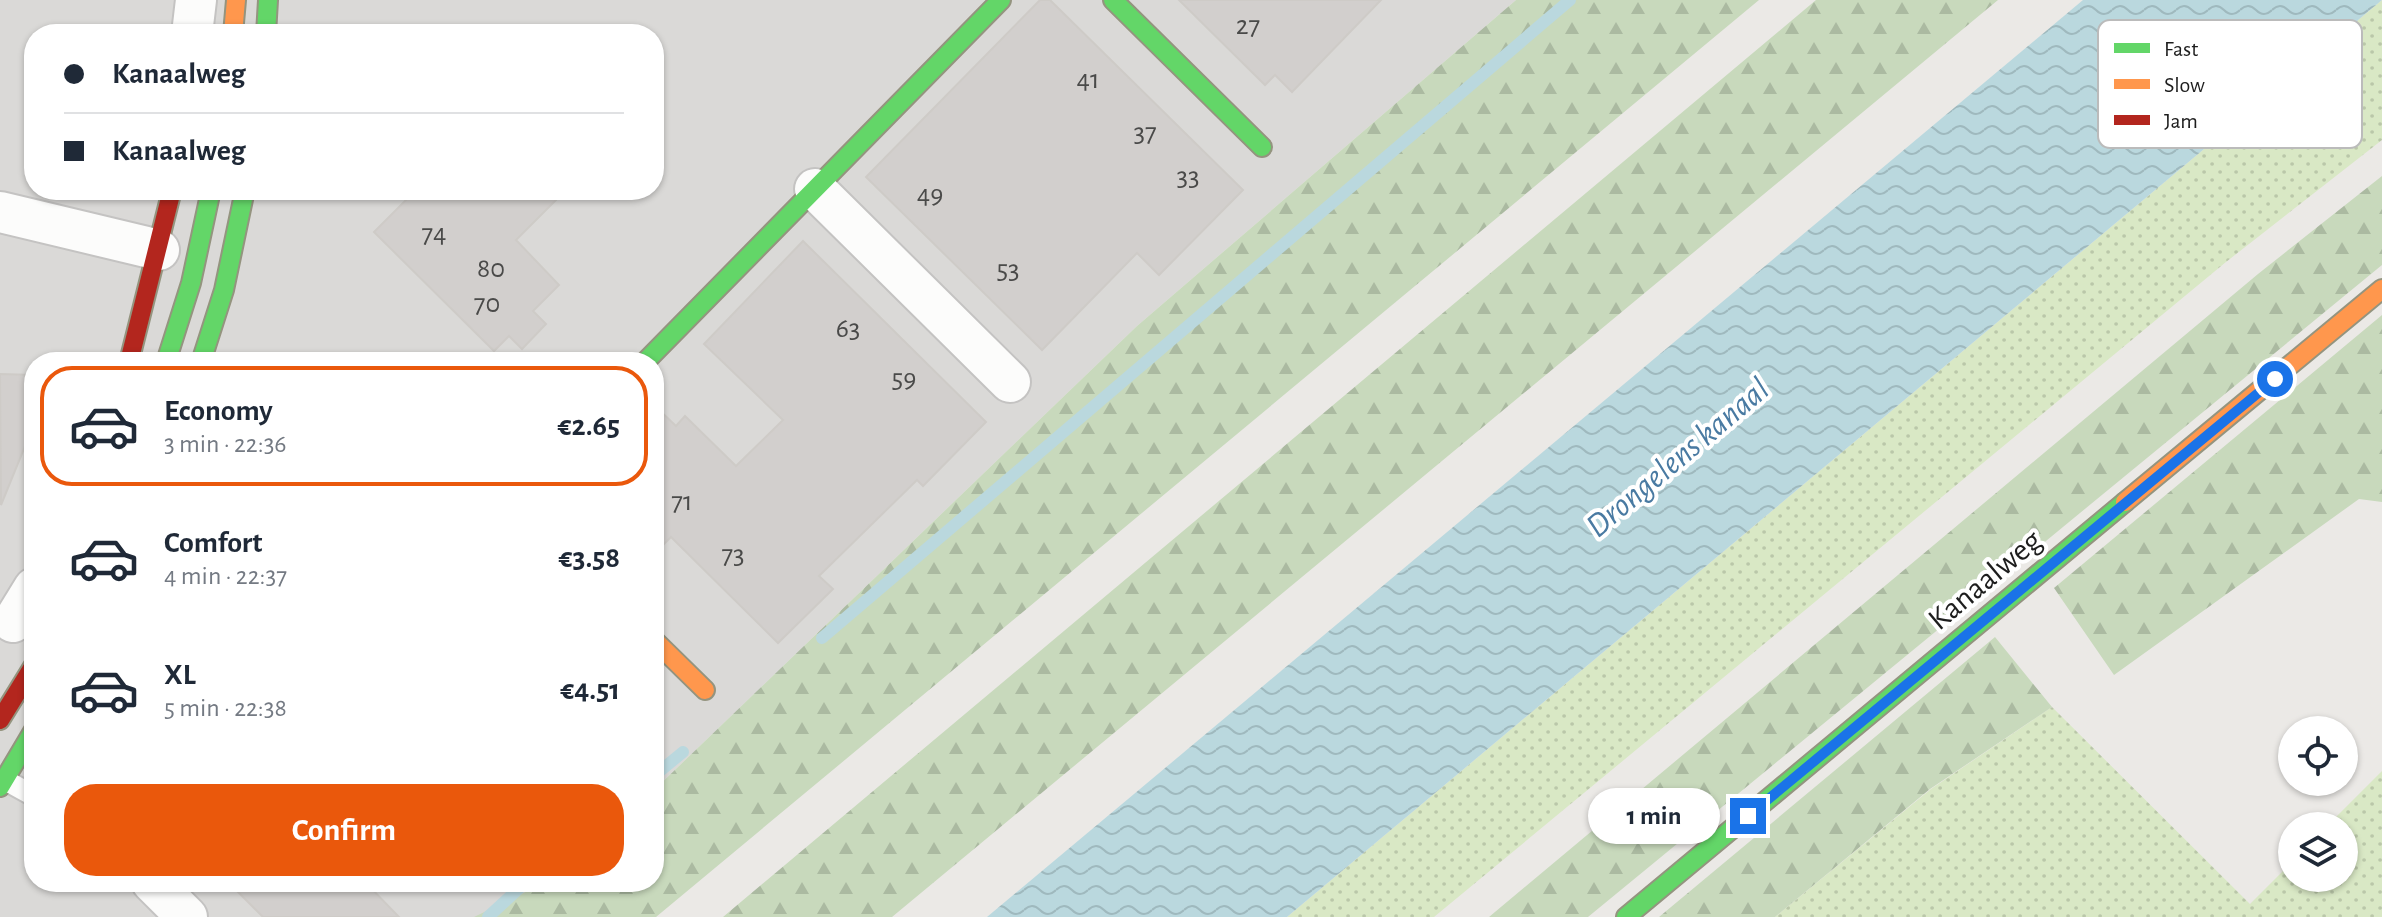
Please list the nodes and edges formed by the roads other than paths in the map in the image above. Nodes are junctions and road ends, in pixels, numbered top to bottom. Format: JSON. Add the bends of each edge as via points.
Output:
{"nodes":[{"id":1,"x":196,"y":0,"type":"edge"},
{"id":2,"x":236,"y":0,"type":"edge"},
{"id":3,"x":268,"y":0,"type":"edge"},
{"id":4,"x":1001,"y":0,"type":"edge"},
{"id":5,"x":1113,"y":0,"type":"edge"},
{"id":6,"x":193,"y":24,"type":"edge"},
{"id":7,"x":234,"y":24,"type":"edge"},
{"id":8,"x":267,"y":24,"type":"edge"},
{"id":9,"x":1262,"y":147,"type":"dead end"},
{"id":10,"x":815,"y":189,"type":"junction"},
{"id":11,"x":170,"y":200,"type":"edge"},
{"id":12,"x":209,"y":200,"type":"edge"},
{"id":13,"x":243,"y":200,"type":"edge"},
{"id":14,"x":0,"y":212,"type":"edge"},
{"id":15,"x":159,"y":250,"type":"junction"},
{"id":16,"x":2382,"y":289,"type":"edge"},
{"id":17,"x":132,"y":352,"type":"edge"},
{"id":18,"x":169,"y":352,"type":"edge"},
{"id":19,"x":204,"y":352,"type":"edge"},
{"id":20,"x":655,"y":352,"type":"edge"},
{"id":21,"x":1010,"y":382,"type":"dead end"},
{"id":22,"x":24,"y":604,"type":"edge"},
{"id":23,"x":13,"y":622,"type":"dead end"},
{"id":24,"x":664,"y":650,"type":"edge"},
{"id":25,"x":24,"y":681,"type":"edge"},
{"id":26,"x":705,"y":690,"type":"dead end"},
{"id":27,"x":0,"y":720,"type":"edge"},
{"id":28,"x":24,"y":753,"type":"edge"},
{"id":29,"x":10,"y":785,"type":"edge"},
{"id":30,"x":162,"y":892,"type":"edge"},
{"id":31,"x":187,"y":917,"type":"edge"},
{"id":32,"x":1626,"y":917,"type":"edge"}],
"edges":[{"from":1,"to":6,"type":"street"},
{"from":2,"to":7,"type":"street"},
{"from":3,"to":8,"type":"street"},
{"from":4,"to":10,"type":"street"},
{"from":5,"to":9,"type":"street"},
{"from":10,"to":20,"type":"street"},
{"from":10,"to":21,"type":"street"},
{"from":11,"to":15,"type":"street"},
{"from":12,"to":18,"type":"street"},
{"from":13,"to":19,"type":"street"},
{"from":14,"to":15,"type":"street"},
{"from":15,"to":17,"type":"street"},
{"from":16,"to":32,"type":"street","name":"Kanaalweg"},
{"from":22,"to":23,"type":"street"},
{"from":24,"to":26,"type":"street"},
{"from":25,"to":27,"type":"street"},
{"from":28,"to":29,"type":"street"},
{"from":30,"to":31,"type":"street"}]}
